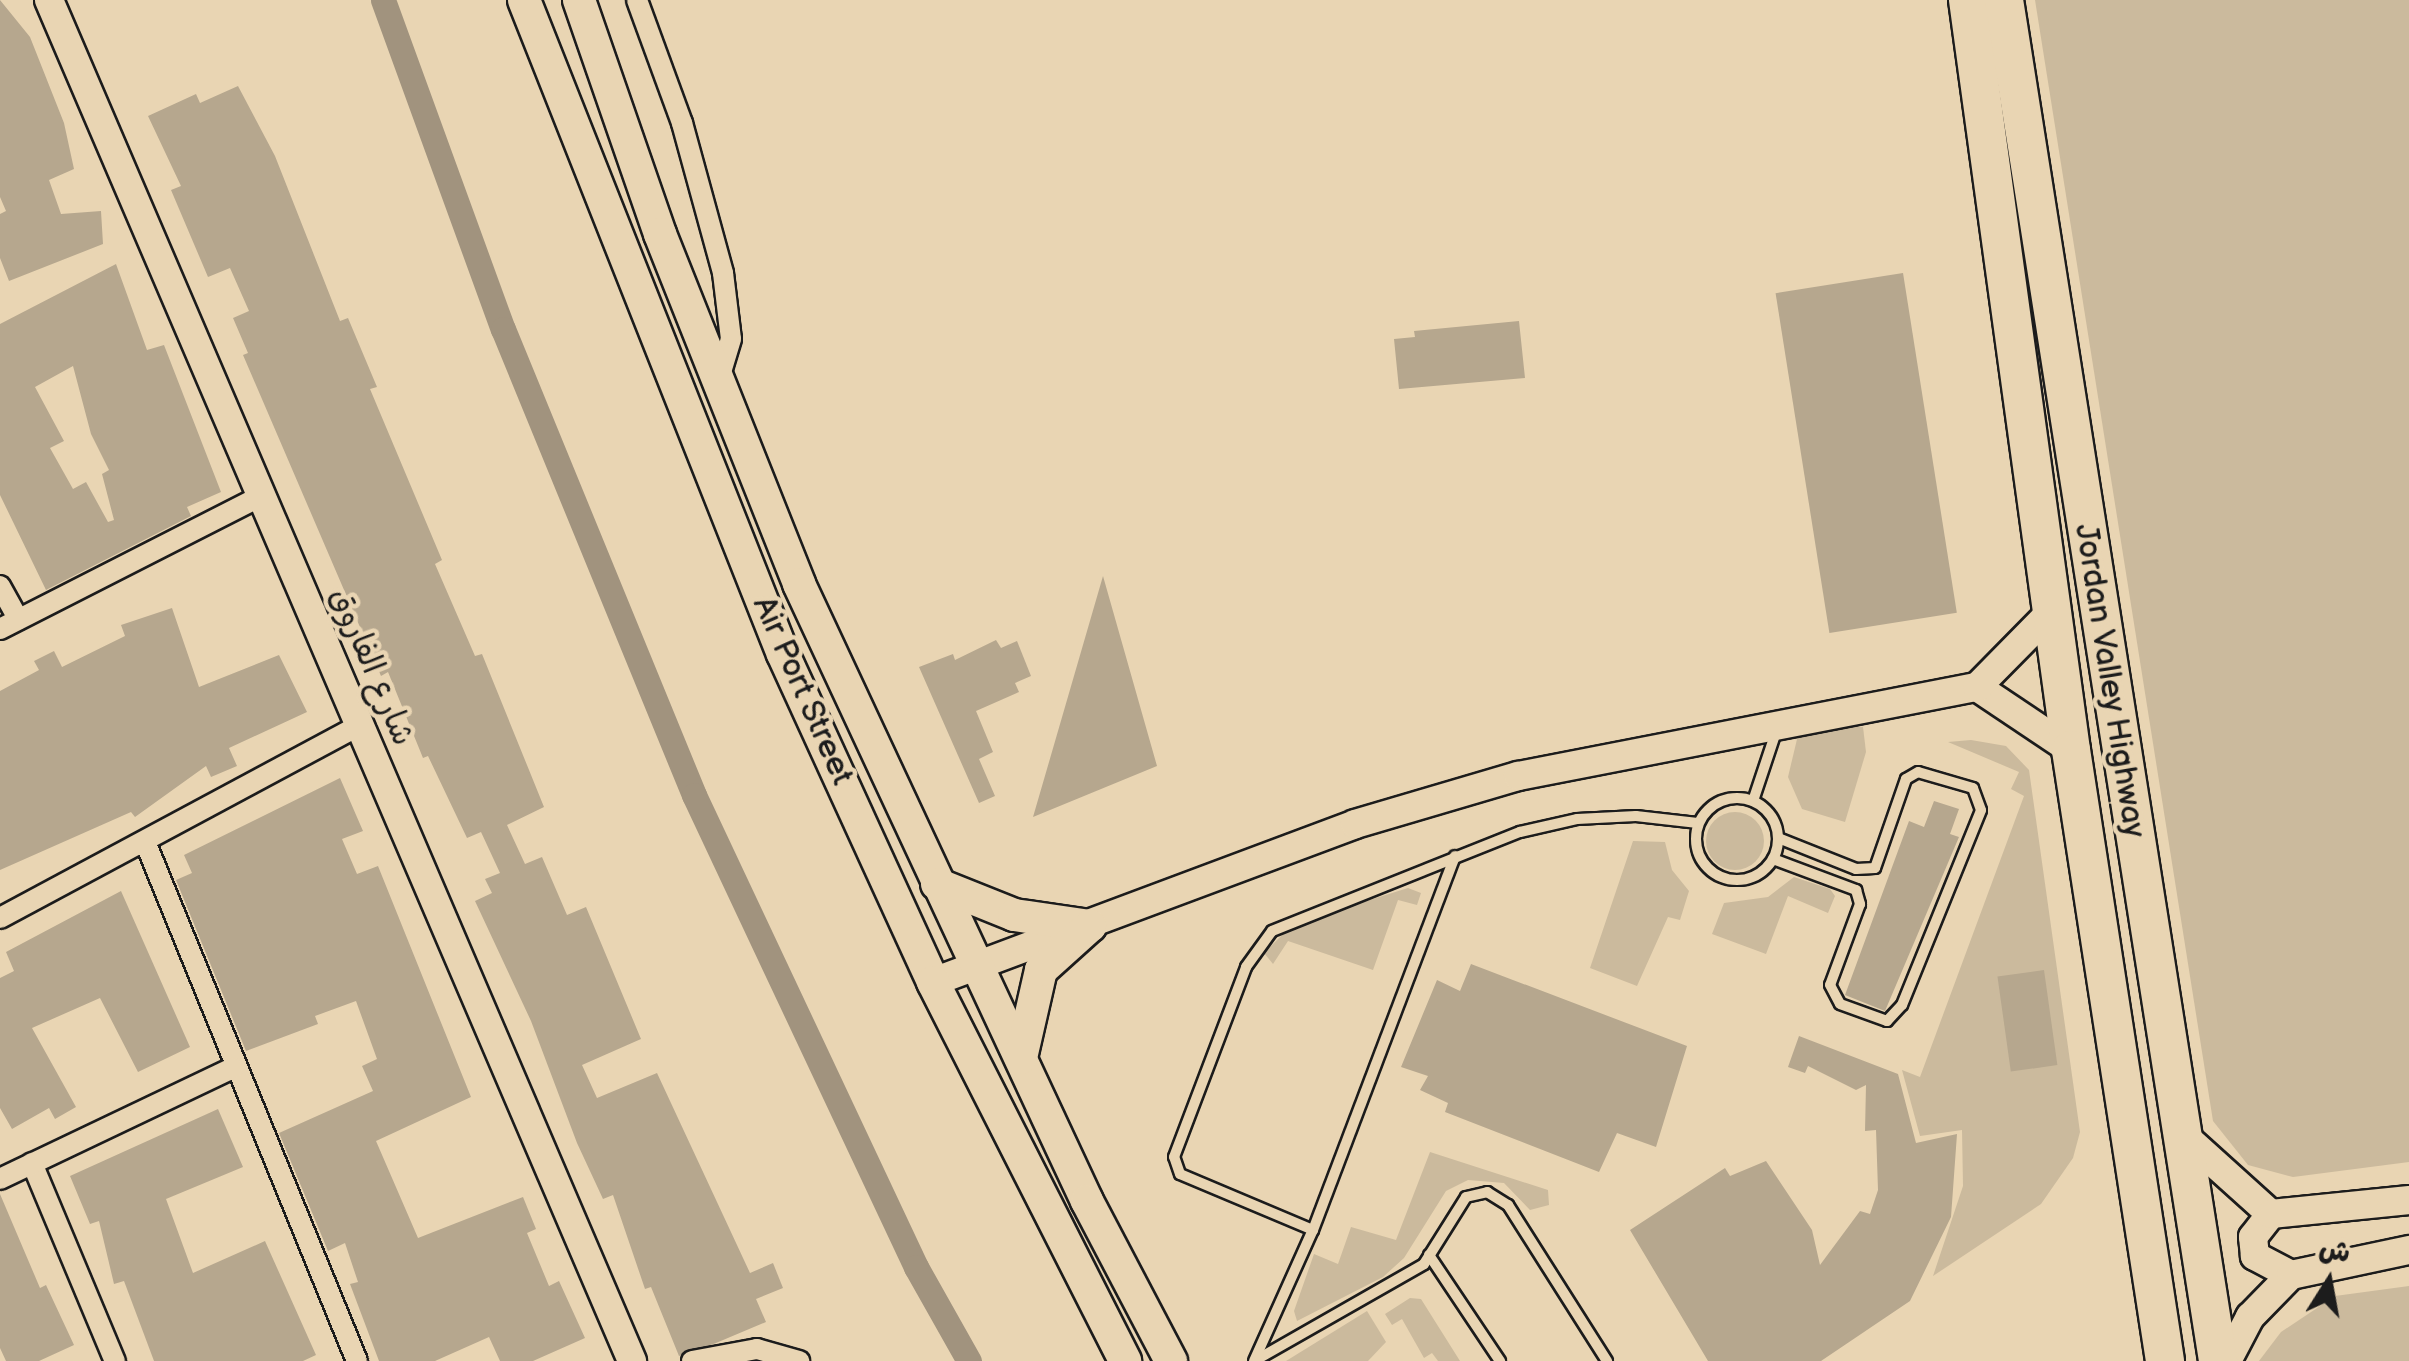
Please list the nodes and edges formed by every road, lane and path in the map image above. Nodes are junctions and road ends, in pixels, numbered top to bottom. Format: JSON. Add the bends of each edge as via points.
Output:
{"nodes":[{"id":1,"x":49,"y":0,"type":"edge"},
{"id":2,"x":524,"y":0,"type":"edge"},
{"id":3,"x":579,"y":0,"type":"edge"},
{"id":4,"x":638,"y":0,"type":"edge"},
{"id":5,"x":1968,"y":0,"type":"edge"},
{"id":6,"x":2004,"y":0,"type":"edge"},
{"id":7,"x":718,"y":384,"type":"junction"},
{"id":8,"x":261,"y":496,"type":"junction"},
{"id":9,"x":0,"y":586,"type":"edge"},
{"id":10,"x":2054,"y":609,"type":"junction"},
{"id":11,"x":9,"y":624,"type":"edge"},
{"id":12,"x":1978,"y":687,"type":"junction"},
{"id":13,"x":358,"y":726,"type":"junction"},
{"id":14,"x":1778,"y":726,"type":"junction"},
{"id":15,"x":2071,"y":750,"type":"junction"},
{"id":16,"x":1753,"y":800,"type":"junction"},
{"id":17,"x":1698,"y":823,"type":"junction"},
{"id":18,"x":1778,"y":838,"type":"junction"},
{"id":19,"x":146,"y":844,"type":"junction"},
{"id":20,"x":1455,"y":856,"type":"junction"},
{"id":21,"x":1773,"y":858,"type":"junction"},
{"id":22,"x":937,"y":884,"type":"junction"},
{"id":23,"x":0,"y":918,"type":"edge"},
{"id":24,"x":1090,"y":926,"type":"junction"},
{"id":25,"x":978,"y":960,"type":"junction"},
{"id":26,"x":933,"y":982,"type":"junction"},
{"id":27,"x":1020,"y":1058,"type":"junction"},
{"id":28,"x":233,"y":1068,"type":"junction"},
{"id":29,"x":2182,"y":1134,"type":"junction"},
{"id":30,"x":32,"y":1162,"type":"junction"},
{"id":31,"x":0,"y":1179,"type":"edge"},
{"id":32,"x":2409,"y":1200,"type":"edge"},
{"id":33,"x":2272,"y":1214,"type":"junction"},
{"id":34,"x":1313,"y":1230,"type":"junction"},
{"id":35,"x":2409,"y":1250,"type":"edge"},
{"id":36,"x":1429,"y":1256,"type":"junction"},
{"id":37,"x":2204,"y":1264,"type":"junction"},
{"id":38,"x":2152,"y":1273,"type":"junction"},
{"id":39,"x":2291,"y":1276,"type":"junction"},
{"id":40,"x":1175,"y":1360,"type":"edge"},
{"id":41,"x":114,"y":1361,"type":"edge"},
{"id":42,"x":357,"y":1361,"type":"edge"},
{"id":43,"x":632,"y":1361,"type":"edge"},
{"id":44,"x":692,"y":1361,"type":"edge"},
{"id":45,"x":800,"y":1361,"type":"edge"},
{"id":46,"x":1125,"y":1361,"type":"edge"},
{"id":47,"x":1254,"y":1361,"type":"edge"},
{"id":48,"x":1500,"y":1361,"type":"edge"},
{"id":49,"x":1607,"y":1361,"type":"edge"},
{"id":50,"x":2165,"y":1361,"type":"edge"},
{"id":51,"x":2218,"y":1361,"type":"edge"},
{"id":52,"x":2228,"y":1361,"type":"edge"}],
"edges":[{"from":1,"to":8,"type":"main road","name":"شارع الفاروق"},
{"from":2,"to":26,"type":"main road","name":"Air Port Street","via":[[783,654]]},
{"from":3,"to":7,"type":"main road","name":"Air Port Street"},
{"from":4,"to":7,"type":"street","via":[[682,122],[723,272],[731,339]]},
{"from":5,"to":10,"type":"highway","name":"Jordan Valley Highway"},
{"from":6,"to":29,"type":"highway","name":"Jordan Valley Highway"},
{"from":7,"to":22,"type":"main road","name":"Air Port Street","via":[[852,706]]},
{"from":8,"to":11,"type":"street"},
{"from":8,"to":13,"type":"main road","name":"شارع الفاروق"},
{"from":9,"to":11,"type":"street"},
{"from":10,"to":12,"type":"main road"},
{"from":10,"to":15,"type":"highway","name":"Jordan Valley Highway"},
{"from":12,"to":14,"type":"main road"},
{"from":12,"to":15,"type":"main road"},
{"from":13,"to":19,"type":"street"},
{"from":13,"to":43,"type":"main road","name":"شارع الفاروق"},
{"from":14,"to":16,"type":"lane"},
{"from":14,"to":24,"type":"main road","via":[[1518,776],[1355,824]]},
{"from":15,"to":38,"type":"highway","name":"Jordan Valley Highway"},
{"from":16,"to":17,"type":"lane","via":[[1726,798]]},
{"from":16,"to":18,"type":"lane","via":[[1773,819]]},
{"from":17,"to":20,"type":"lane","via":[[1577,819]]},
{"from":17,"to":21,"type":"lane","via":[[1697,852],[1714,873],[1753,877]]},
{"from":18,"to":21,"type":"lane"},
{"from":18,"to":21,"type":"lane","via":[[1856,870],[1875,868],[1906,779],[1918,772],[1973,788],[1982,810],[1902,1005],[1886,1021],[1840,1004],[1832,991],[1860,904],[1856,890]]},
{"from":19,"to":23,"type":"street"},
{"from":19,"to":28,"type":"street"},
{"from":20,"to":34,"type":"lane"},
{"from":20,"to":34,"type":"lane","via":[[1272,931],[1246,968],[1182,1132],[1174,1157],[1180,1174]]},
{"from":22,"to":24,"type":"main road","via":[[1014,915]]},
{"from":22,"to":25,"type":"main road","name":"Air Port Street"},
{"from":24,"to":25,"type":"main road"},
{"from":24,"to":27,"type":"main road","via":[[1041,970]]},
{"from":25,"to":26,"type":"main road"},
{"from":25,"to":27,"type":"main road","name":"Air Port Street"},
{"from":26,"to":46,"type":"main road","name":"Air Port Street"},
{"from":27,"to":40,"type":"main road","name":"Air Port Street"},
{"from":28,"to":30,"type":"street"},
{"from":28,"to":42,"type":"street"},
{"from":29,"to":33,"type":"main road"},
{"from":29,"to":37,"type":"highway","name":"Jordan Valley Highway"},
{"from":30,"to":31,"type":"street"},
{"from":30,"to":41,"type":"street"},
{"from":32,"to":33,"type":"main road"},
{"from":33,"to":39,"type":"main road","via":[[2253,1236],[2255,1256]]},
{"from":34,"to":47,"type":"lane"},
{"from":35,"to":39,"type":"main road"},
{"from":36,"to":47,"type":"lane"},
{"from":36,"to":48,"type":"lane"},
{"from":36,"to":49,"type":"lane","via":[[1466,1197],[1487,1192],[1508,1205]]},
{"from":37,"to":38,"type":"highway"},
{"from":37,"to":51,"type":"highway","name":"Jordan Valley Highway"},
{"from":38,"to":50,"type":"highway","name":"Jordan Valley Highway"},
{"from":39,"to":52,"type":"main road","via":[[2250,1317]]},
{"from":44,"to":45,"type":"street","via":[[757,1350]]}]}
